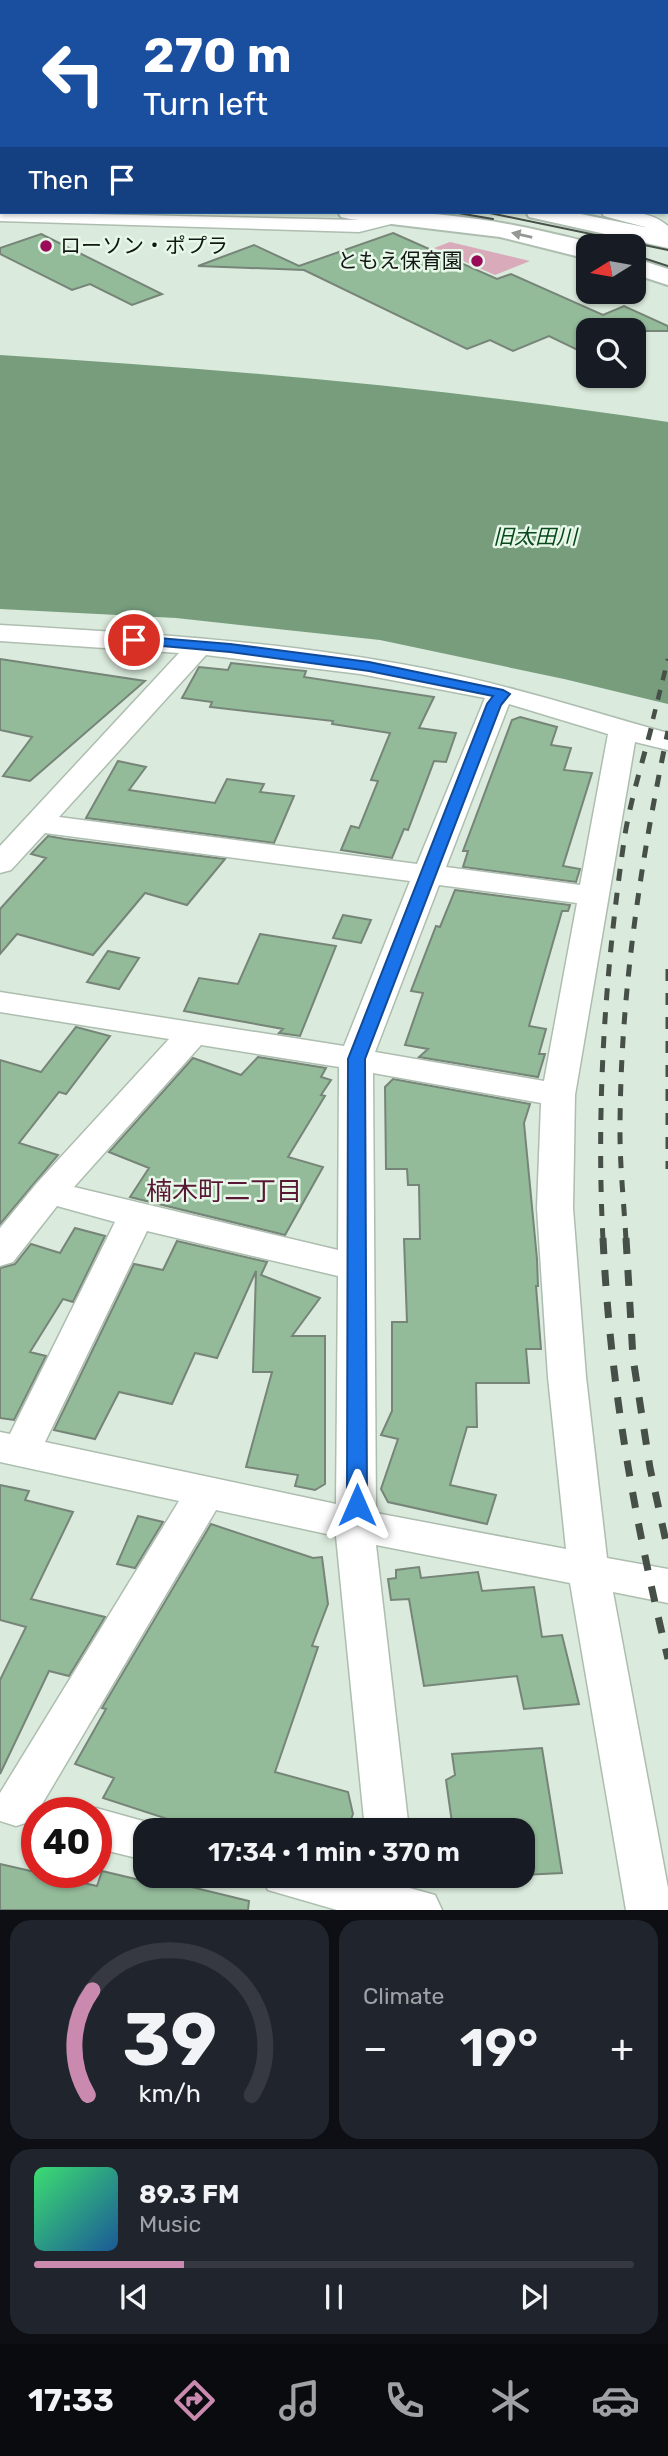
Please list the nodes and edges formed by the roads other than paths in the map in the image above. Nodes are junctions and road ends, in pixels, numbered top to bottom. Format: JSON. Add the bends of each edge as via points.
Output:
{"nodes":[{"id":1,"x":552,"y":214,"type":"edge"},
{"id":2,"x":617,"y":214,"type":"edge"},
{"id":3,"x":0,"y":215,"type":"edge"},
{"id":4,"x":148,"y":215,"type":"edge"},
{"id":5,"x":355,"y":219,"type":"edge"},
{"id":6,"x":661,"y":228,"type":"edge"},
{"id":7,"x":576,"y":248,"type":"edge"},
{"id":8,"x":646,"y":270,"type":"edge"},
{"id":9,"x":668,"y":277,"type":"edge"},
{"id":10,"x":0,"y":633,"type":"edge"},
{"id":11,"x":201,"y":645,"type":"junction"},
{"id":12,"x":503,"y":694,"type":"junction"},
{"id":13,"x":623,"y":730,"type":"junction"},
{"id":14,"x":668,"y":743,"type":"edge"},
{"id":15,"x":39,"y":822,"type":"junction"},
{"id":16,"x":0,"y":864,"type":"edge"},
{"id":17,"x":427,"y":872,"type":"junction"},
{"id":18,"x":593,"y":896,"type":"junction"},
{"id":19,"x":0,"y":1002,"type":"edge"},
{"id":20,"x":193,"y":1033,"type":"junction"},
{"id":21,"x":356,"y":1059,"type":"junction"},
{"id":22,"x":558,"y":1095,"type":"junction"},
{"id":23,"x":49,"y":1192,"type":"junction"},
{"id":24,"x":136,"y":1216,"type":"junction"},
{"id":25,"x":0,"y":1253,"type":"edge"},
{"id":26,"x":356,"y":1267,"type":"junction"},
{"id":27,"x":11,"y":1449,"type":"edge"},
{"id":28,"x":206,"y":1492,"type":"junction"},
{"id":29,"x":358,"y":1525,"type":"junction"},
{"id":30,"x":588,"y":1568,"type":"junction"},
{"id":31,"x":668,"y":1586,"type":"edge"},
{"id":32,"x":18,"y":1808,"type":"edge"},
{"id":33,"x":386,"y":1818,"type":"edge"},
{"id":34,"x":112,"y":1832,"type":"edge"},
{"id":35,"x":133,"y":1837,"type":"edge"},
{"id":36,"x":342,"y":1888,"type":"edge"},
{"id":37,"x":400,"y":1900,"type":"edge"},
{"id":38,"x":649,"y":1910,"type":"edge"}],
"edges":[{"from":1,"to":6,"type":"highway"},
{"from":2,"to":6,"type":"street"},
{"from":3,"to":4,"type":"street"},
{"from":4,"to":5,"type":"street"},
{"from":7,"to":5,"type":"highway","one_way":true,"via":[[505,231],[400,216]]},
{"from":8,"to":9,"type":"highway"},
{"from":10,"to":11,"type":"street"},
{"from":11,"to":12,"type":"street","via":[[369,666]]},
{"from":11,"to":15,"type":"street"},
{"from":12,"to":13,"type":"street"},
{"from":12,"to":17,"type":"street","via":[[494,704]]},
{"from":13,"to":14,"type":"street"},
{"from":13,"to":18,"type":"street"},
{"from":15,"to":16,"type":"street"},
{"from":15,"to":17,"type":"street"},
{"from":17,"to":18,"type":"street"},
{"from":17,"to":21,"type":"street"},
{"from":18,"to":22,"type":"street"},
{"from":19,"to":20,"type":"street"},
{"from":20,"to":21,"type":"street"},
{"from":20,"to":23,"type":"street"},
{"from":21,"to":22,"type":"street"},
{"from":21,"to":26,"type":"street"},
{"from":22,"to":30,"type":"street","via":[[555,1208]]},
{"from":23,"to":24,"type":"street"},
{"from":23,"to":25,"type":"street"},
{"from":24,"to":26,"type":"street"},
{"from":24,"to":27,"type":"street"},
{"from":26,"to":29,"type":"street"},
{"from":27,"to":28,"type":"street"},
{"from":28,"to":29,"type":"street"},
{"from":28,"to":32,"type":"street"},
{"from":29,"to":30,"type":"street"},
{"from":29,"to":33,"type":"street","via":[[356,1548]]},
{"from":30,"to":31,"type":"street"},
{"from":30,"to":38,"type":"street"},
{"from":34,"to":35,"type":"street"},
{"from":36,"to":37,"type":"street"}]}
